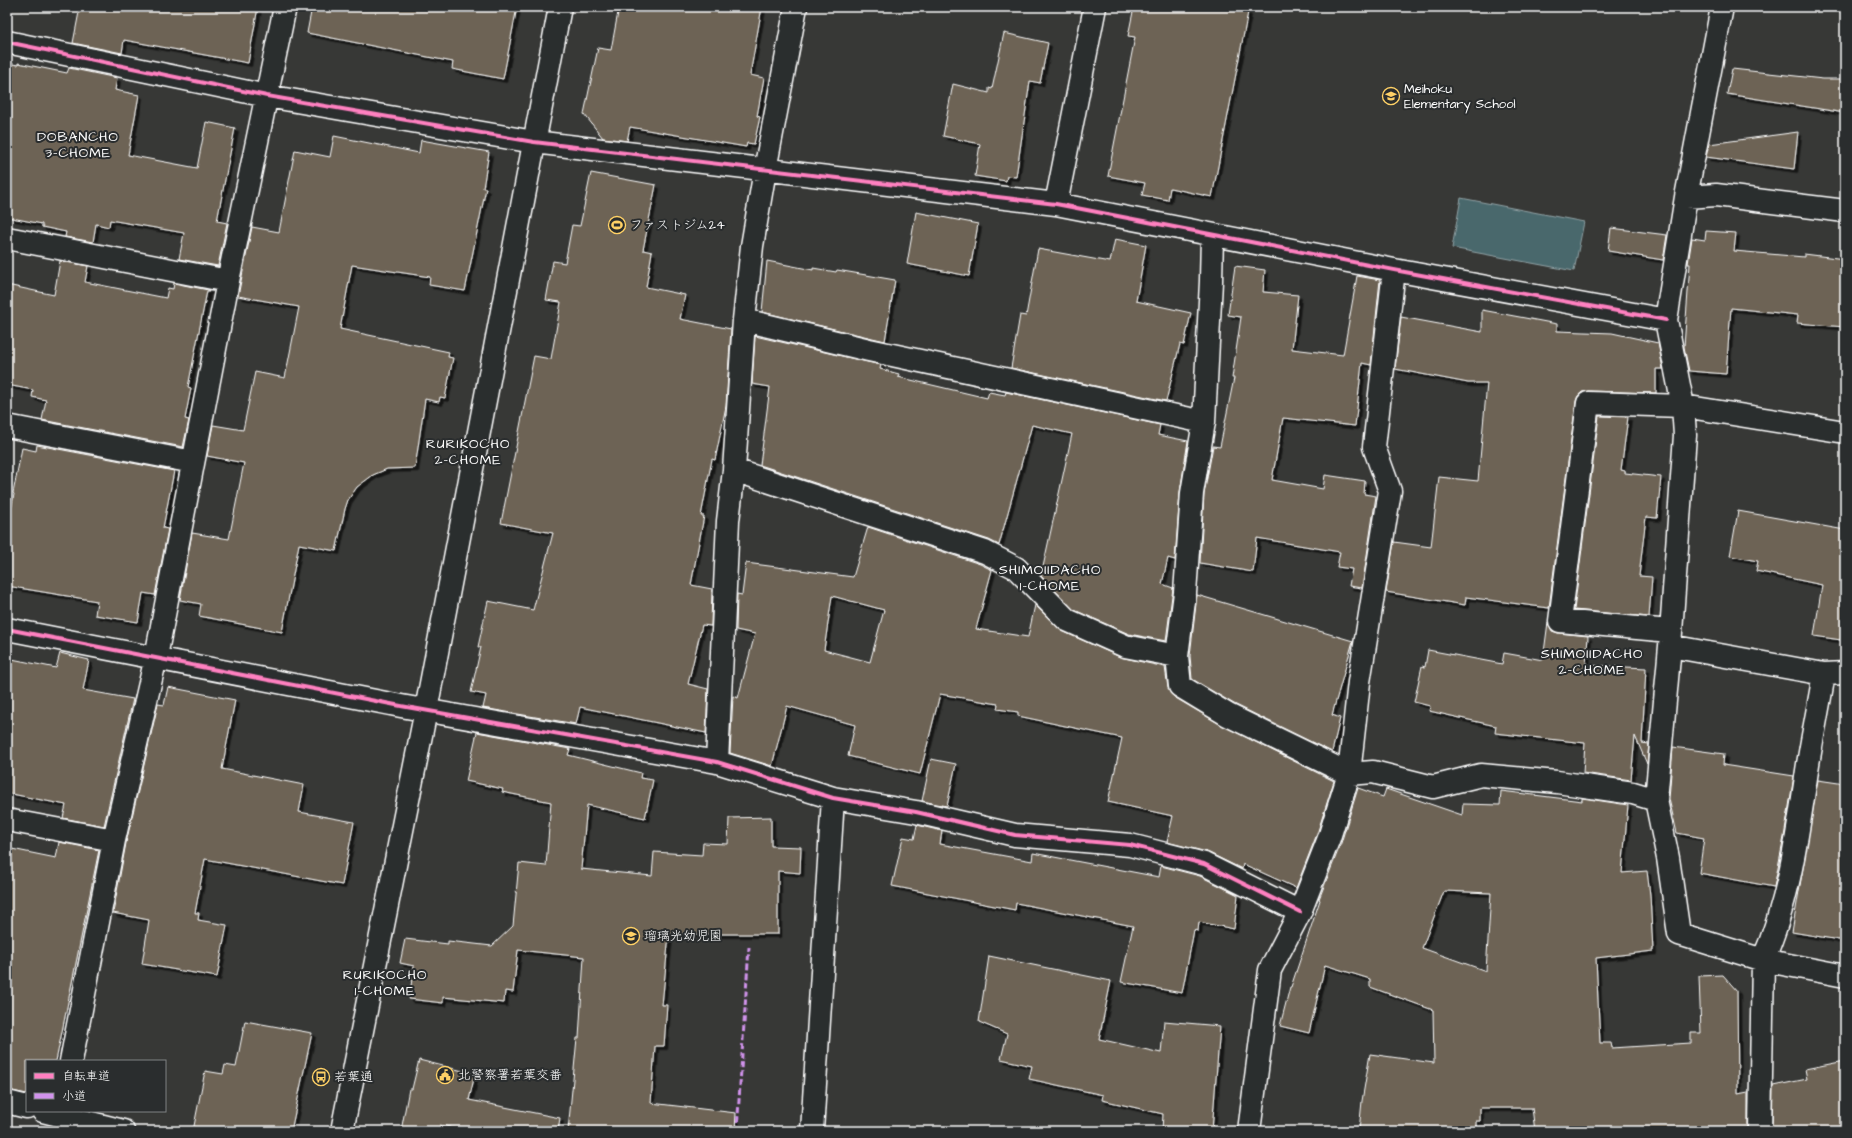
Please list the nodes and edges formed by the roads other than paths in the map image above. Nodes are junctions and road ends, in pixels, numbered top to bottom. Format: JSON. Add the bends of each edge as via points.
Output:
{"nodes":[{"id":1,"x":285,"y":7,"type":"edge"},
{"id":2,"x":560,"y":7,"type":"edge"},
{"id":3,"x":796,"y":7,"type":"edge"},
{"id":4,"x":1095,"y":7,"type":"edge"},
{"id":5,"x":1722,"y":7,"type":"edge"},
{"id":6,"x":7,"y":42,"type":"edge"},
{"id":7,"x":267,"y":96,"type":"junction"},
{"id":8,"x":534,"y":142,"type":"junction"},
{"id":9,"x":765,"y":170,"type":"junction"},
{"id":10,"x":1686,"y":197,"type":"junction"},
{"id":11,"x":1056,"y":204,"type":"junction"},
{"id":12,"x":1845,"y":211,"type":"edge"},
{"id":13,"x":1212,"y":235,"type":"junction"},
{"id":14,"x":7,"y":238,"type":"edge"},
{"id":15,"x":1394,"y":270,"type":"junction"},
{"id":16,"x":228,"y":281,"type":"junction"},
{"id":17,"x":744,"y":320,"type":"junction"},
{"id":18,"x":1666,"y":320,"type":"junction"},
{"id":19,"x":1682,"y":406,"type":"junction"},
{"id":20,"x":1204,"y":422,"type":"junction"},
{"id":21,"x":7,"y":426,"type":"edge"},
{"id":22,"x":1845,"y":432,"type":"edge"},
{"id":23,"x":193,"y":462,"type":"junction"},
{"id":24,"x":734,"y":470,"type":"junction"},
{"id":25,"x":7,"y":629,"type":"edge"},
{"id":26,"x":1670,"y":639,"type":"junction"},
{"id":27,"x":1177,"y":656,"type":"junction"},
{"id":28,"x":156,"y":657,"type":"junction"},
{"id":29,"x":1835,"y":674,"type":"edge"},
{"id":30,"x":426,"y":710,"type":"junction"},
{"id":31,"x":718,"y":762,"type":"junction"},
{"id":32,"x":1349,"y":774,"type":"junction"},
{"id":33,"x":833,"y":798,"type":"junction"},
{"id":34,"x":1656,"y":800,"type":"junction"},
{"id":35,"x":7,"y":820,"type":"edge"},
{"id":36,"x":114,"y":840,"type":"junction"},
{"id":37,"x":1300,"y":912,"type":"junction"},
{"id":38,"x":1763,"y":960,"type":"junction"},
{"id":39,"x":1845,"y":976,"type":"edge"},
{"id":40,"x":71,"y":1060,"type":"edge"},
{"id":41,"x":7,"y":1102,"type":"edge"},
{"id":42,"x":26,"y":1107,"type":"edge"},
{"id":43,"x":56,"y":1117,"type":"edge"},
{"id":44,"x":123,"y":1131,"type":"edge"},
{"id":45,"x":342,"y":1131,"type":"edge"},
{"id":46,"x":812,"y":1131,"type":"edge"},
{"id":47,"x":1249,"y":1131,"type":"edge"},
{"id":48,"x":1760,"y":1131,"type":"edge"}],
"edges":[{"from":1,"to":7,"type":"street"},
{"from":2,"to":8,"type":"street"},
{"from":3,"to":9,"type":"street"},
{"from":4,"to":11,"type":"street"},
{"from":5,"to":10,"type":"street"},
{"from":6,"to":7,"type":"street"},
{"from":7,"to":8,"type":"street"},
{"from":7,"to":16,"type":"street"},
{"from":8,"to":9,"type":"street"},
{"from":8,"to":30,"type":"street"},
{"from":9,"to":11,"type":"street"},
{"from":9,"to":17,"type":"street","via":[[752,246]]},
{"from":10,"to":12,"type":"street","via":[[1716,195]]},
{"from":10,"to":18,"type":"street"},
{"from":11,"to":13,"type":"street"},
{"from":13,"to":15,"type":"street"},
{"from":13,"to":20,"type":"street"},
{"from":14,"to":16,"type":"street"},
{"from":15,"to":18,"type":"street"},
{"from":15,"to":32,"type":"street","via":[[1374,448],[1390,491],[1359,682]]},
{"from":16,"to":23,"type":"street"},
{"from":17,"to":20,"type":"street","via":[[869,350]]},
{"from":17,"to":24,"type":"street"},
{"from":18,"to":19,"type":"street"},
{"from":19,"to":22,"type":"street"},
{"from":19,"to":26,"type":"street","via":[[1685,435]]},
{"from":19,"to":26,"type":"street","via":[[1588,403],[1560,621]]},
{"from":20,"to":27,"type":"street","via":[[1192,493],[1186,593]]},
{"from":21,"to":23,"type":"street"},
{"from":23,"to":28,"type":"street"},
{"from":24,"to":27,"type":"street","via":[[985,552],[1016,568],[1067,620],[1124,646]]},
{"from":24,"to":31,"type":"street","via":[[728,522]]},
{"from":25,"to":28,"type":"street"},
{"from":26,"to":29,"type":"street"},
{"from":26,"to":34,"type":"street"},
{"from":27,"to":32,"type":"street","via":[[1180,686],[1228,716]]},
{"from":28,"to":30,"type":"street"},
{"from":28,"to":36,"type":"street"},
{"from":29,"to":38,"type":"street","via":[[1808,762],[1797,841],[1774,934]]},
{"from":30,"to":31,"type":"street"},
{"from":30,"to":45,"type":"street"},
{"from":31,"to":33,"type":"street"},
{"from":32,"to":34,"type":"street","via":[[1373,772],[1433,787],[1481,775],[1557,782],[1633,793]]},
{"from":32,"to":37,"type":"street","via":[[1329,838]]},
{"from":33,"to":37,"type":"street","via":[[916,812],[1015,835],[1130,845],[1204,864]]},
{"from":33,"to":46,"type":"street"},
{"from":34,"to":38,"type":"street","via":[[1668,858],[1679,934]]},
{"from":35,"to":36,"type":"street"},
{"from":36,"to":40,"type":"street"},
{"from":37,"to":47,"type":"street","via":[[1270,970]]},
{"from":38,"to":39,"type":"street"},
{"from":38,"to":48,"type":"street"},
{"from":41,"to":42,"type":"street"},
{"from":43,"to":44,"type":"street"}]}
